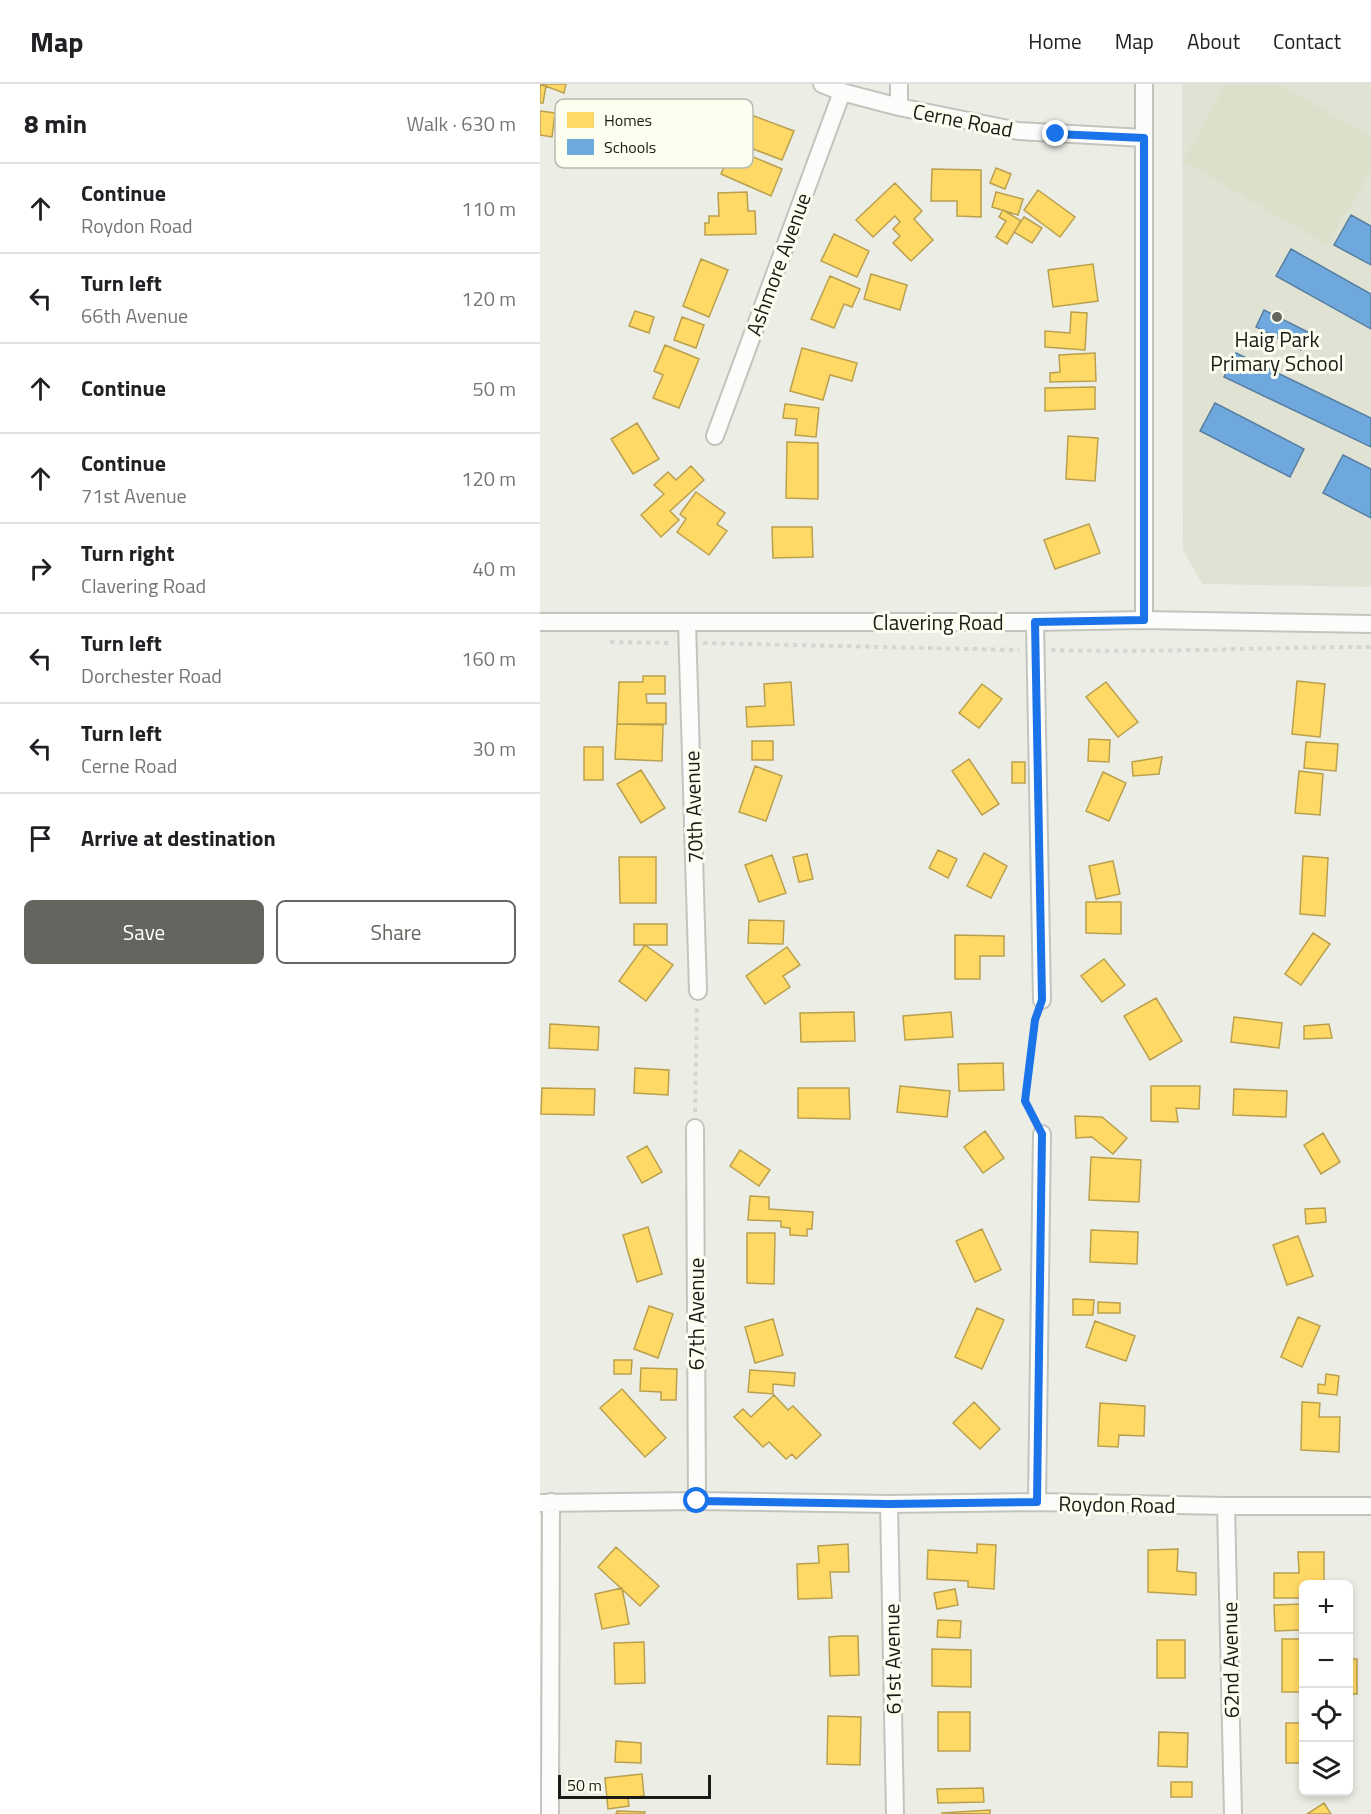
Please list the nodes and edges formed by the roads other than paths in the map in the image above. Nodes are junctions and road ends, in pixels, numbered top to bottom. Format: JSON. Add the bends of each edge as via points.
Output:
{"nodes":[{"id":1,"x":822,"y":84,"type":"edge"},
{"id":2,"x":899,"y":84,"type":"edge"},
{"id":3,"x":1144,"y":84,"type":"edge"},
{"id":4,"x":842,"y":92,"type":"junction"},
{"id":5,"x":899,"y":108,"type":"junction"},
{"id":6,"x":1144,"y":138,"type":"junction"},
{"id":7,"x":715,"y":436,"type":"dead end"},
{"id":8,"x":1144,"y":620,"type":"junction"},
{"id":9,"x":540,"y":622,"type":"edge"},
{"id":10,"x":1035,"y":622,"type":"junction"},
{"id":11,"x":687,"y":623,"type":"junction"},
{"id":12,"x":1371,"y":624,"type":"edge"},
{"id":13,"x":698,"y":991,"type":"road end"},
{"id":14,"x":1042,"y":1000,"type":"road end"},
{"id":15,"x":695,"y":1128,"type":"road end"},
{"id":16,"x":1042,"y":1134,"type":"road end"},
{"id":17,"x":697,"y":1501,"type":"junction"},
{"id":18,"x":545,"y":1502,"type":"edge"},
{"id":19,"x":1037,"y":1502,"type":"junction"},
{"id":20,"x":889,"y":1504,"type":"junction"},
{"id":21,"x":1226,"y":1506,"type":"junction"},
{"id":22,"x":1371,"y":1506,"type":"edge"},
{"id":23,"x":550,"y":1814,"type":"edge"},
{"id":24,"x":896,"y":1814,"type":"edge"},
{"id":25,"x":1233,"y":1814,"type":"edge"}],
"edges":[{"from":1,"to":4,"type":"street","name":"Cerne Road"},
{"from":2,"to":5,"type":"street"},
{"from":3,"to":6,"type":"street"},
{"from":4,"to":5,"type":"street","name":"Cerne Road"},
{"from":4,"to":7,"type":"street","name":"Ashmore Avenue"},
{"from":5,"to":6,"type":"street","name":"Cerne Road","via":[[1018,131]]},
{"from":6,"to":8,"type":"street"},
{"from":8,"to":10,"type":"street","name":"Clavering Road"},
{"from":8,"to":12,"type":"street","name":"Clavering Road"},
{"from":9,"to":11,"type":"street","name":"Clavering Road"},
{"from":10,"to":11,"type":"street","name":"Clavering Road"},
{"from":10,"to":14,"type":"street"},
{"from":11,"to":13,"type":"street","name":"70th Avenue"},
{"from":15,"to":17,"type":"street","name":"67th Avenue"},
{"from":16,"to":19,"type":"street"},
{"from":17,"to":18,"type":"street","name":"Roydon Road"},
{"from":17,"to":20,"type":"street","name":"Roydon Road"},
{"from":18,"to":23,"type":"street"},
{"from":19,"to":20,"type":"street","name":"Roydon Road"},
{"from":19,"to":21,"type":"street","name":"Roydon Road"},
{"from":20,"to":24,"type":"street","name":"61st Avenue"},
{"from":21,"to":22,"type":"street","name":"Roydon Road"},
{"from":21,"to":25,"type":"street","name":"62nd Avenue"}]}
